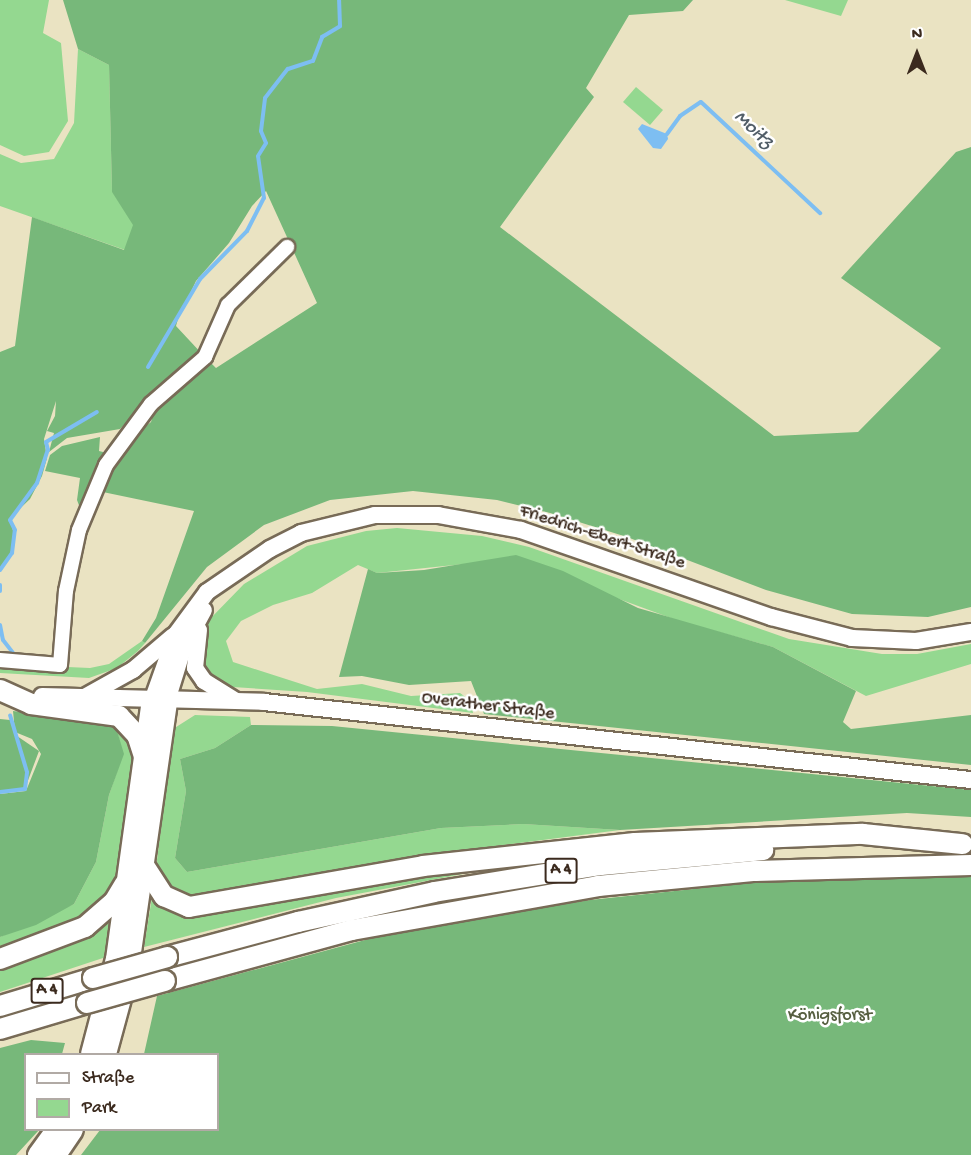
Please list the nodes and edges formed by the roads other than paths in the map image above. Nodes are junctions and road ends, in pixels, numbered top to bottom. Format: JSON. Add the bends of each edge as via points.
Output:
{"nodes":[{"id":1,"x":287,"y":247,"type":"dead end"},
{"id":2,"x":227,"y":578,"type":"junction"},
{"id":3,"x":204,"y":611,"type":"junction"},
{"id":4,"x":971,"y":632,"type":"edge"},
{"id":5,"x":176,"y":634,"type":"junction"},
{"id":6,"x":0,"y":660,"type":"edge"},
{"id":7,"x":0,"y":690,"type":"edge"},
{"id":8,"x":80,"y":700,"type":"junction"},
{"id":9,"x":160,"y":701,"type":"junction"},
{"id":10,"x":237,"y":701,"type":"junction"},
{"id":11,"x":145,"y":758,"type":"junction"},
{"id":12,"x":971,"y":780,"type":"edge"},
{"id":13,"x":967,"y":844,"type":"edge"},
{"id":14,"x":971,"y":865,"type":"edge"},
{"id":15,"x":137,"y":868,"type":"junction"},
{"id":16,"x":0,"y":959,"type":"edge"},
{"id":17,"x":0,"y":1006,"type":"edge"},
{"id":18,"x":36,"y":1019,"type":"junction"},
{"id":19,"x":0,"y":1029,"type":"edge"},
{"id":20,"x":0,"y":1035,"type":"edge"},
{"id":21,"x":91,"y":1053,"type":"edge"},
{"id":22,"x":106,"y":1053,"type":"edge"},
{"id":23,"x":55,"y":1131,"type":"edge"},
{"id":24,"x":72,"y":1131,"type":"edge"},
{"id":25,"x":38,"y":1155,"type":"edge"},
{"id":26,"x":56,"y":1155,"type":"edge"}],
"edges":[{"from":1,"to":6,"type":"street","via":[[228,305],[205,357],[151,404],[105,465],[79,530],[66,591],[60,665]]},
{"from":2,"to":3,"type":"main road"},
{"from":2,"to":4,"type":"main road","name":"Friedrich-Ebert-Straße","via":[[285,541],[334,523],[375,515],[438,515],[490,522],[559,540],[771,617],[832,634],[895,642]]},
{"from":2,"to":5,"type":"main road","name":"Friedrich-Ebert-Straße","via":[[207,592]]},
{"from":3,"to":9,"type":"main road"},
{"from":3,"to":10,"type":"main road","via":[[194,648],[195,668],[204,681]]},
{"from":5,"to":8,"type":"main road","via":[[133,670]]},
{"from":5,"to":9,"type":"main road"},
{"from":7,"to":8,"type":"main road","name":"Overather Straße"},
{"from":7,"to":11,"type":"highway","via":[[31,704],[119,716],[137,735]]},
{"from":8,"to":9,"type":"main road","name":"Overather Straße"},
{"from":9,"to":10,"type":"main road","name":"Overather Straße"},
{"from":9,"to":11,"type":"highway"},
{"from":9,"to":15,"type":"highway"},
{"from":10,"to":12,"type":"main road","name":"Overather Straße"},
{"from":11,"to":15,"type":"highway"},
{"from":13,"to":15,"type":"highway","via":[[863,834],[625,844],[423,866],[189,907],[164,896]]},
{"from":13,"to":17,"type":"highway","number":"A 4","bridge":true,"via":[[752,850],[570,869],[387,901],[167,957]]},
{"from":14,"to":18,"type":"highway","number":"A 4","bridge":true,"via":[[754,871],[588,887],[363,927]]},
{"from":15,"to":16,"type":"highway","via":[[114,902],[85,927]]},
{"from":15,"to":21,"type":"highway"},
{"from":15,"to":22,"type":"highway","via":[[128,973]]},
{"from":18,"to":19,"type":"highway","number":"A 4"},
{"from":18,"to":20,"type":"highway"},
{"from":23,"to":25,"type":"highway"},
{"from":24,"to":26,"type":"highway"}]}
